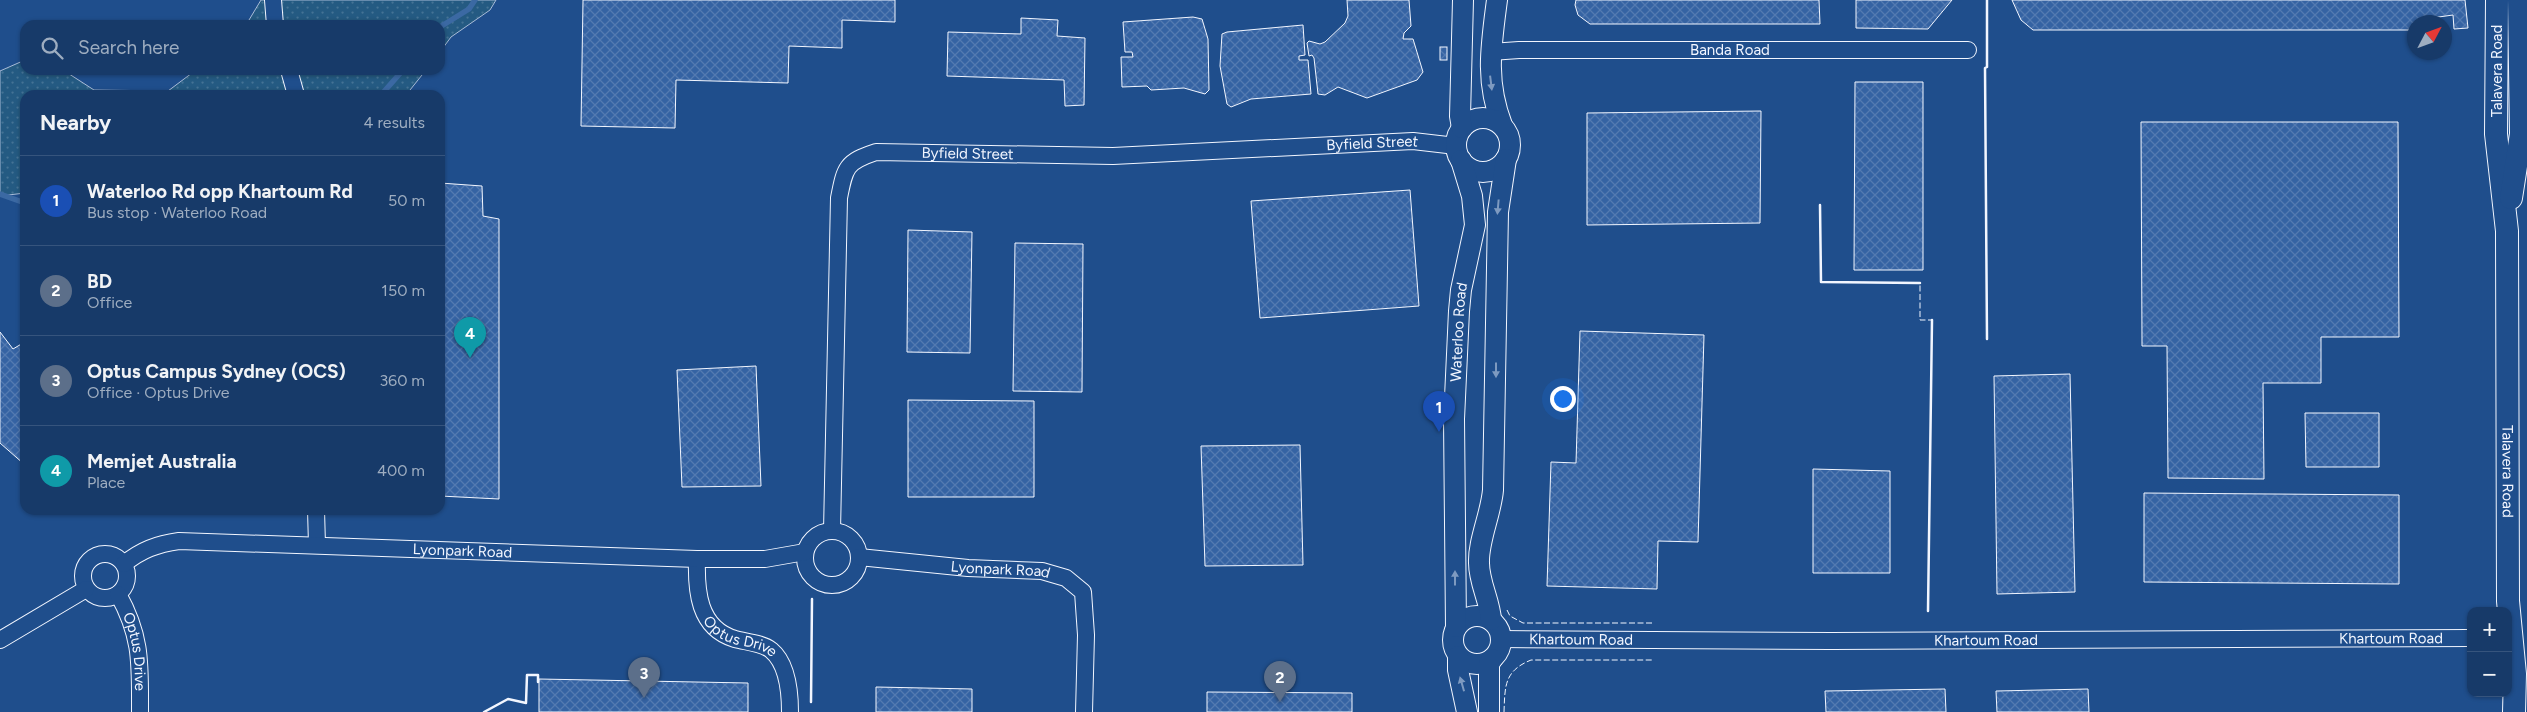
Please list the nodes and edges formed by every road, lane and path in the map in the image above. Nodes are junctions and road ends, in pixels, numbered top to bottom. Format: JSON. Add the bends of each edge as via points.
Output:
{"nodes":[{"id":1,"x":273,"y":0,"type":"edge"},
{"id":2,"x":1463,"y":0,"type":"edge"},
{"id":3,"x":1496,"y":0,"type":"edge"},
{"id":4,"x":2497,"y":0,"type":"edge"},
{"id":5,"x":2519,"y":0,"type":"edge"},
{"id":6,"x":275,"y":20,"type":"edge"},
{"id":7,"x":1968,"y":50,"type":"dead end"},
{"id":8,"x":1491,"y":52,"type":"junction"},
{"id":9,"x":290,"y":75,"type":"edge"},
{"id":10,"x":295,"y":90,"type":"edge"},
{"id":11,"x":1502,"y":125,"type":"junction"},
{"id":12,"x":1460,"y":145,"type":"junction"},
{"id":13,"x":1506,"y":159,"type":"junction"},
{"id":14,"x":2507,"y":231,"type":"junction"},
{"id":15,"x":316,"y":515,"type":"edge"},
{"id":16,"x":832,"y":531,"type":"junction"},
{"id":17,"x":317,"y":545,"type":"junction"},
{"id":18,"x":805,"y":552,"type":"junction"},
{"id":19,"x":859,"y":557,"type":"junction"},
{"id":20,"x":697,"y":559,"type":"junction"},
{"id":21,"x":124,"y":564,"type":"junction"},
{"id":22,"x":86,"y":590,"type":"junction"},
{"id":23,"x":118,"y":594,"type":"junction"},
{"id":24,"x":1491,"y":620,"type":"junction"},
{"id":25,"x":1456,"y":626,"type":"junction"},
{"id":26,"x":1501,"y":638,"type":"junction"},
{"id":27,"x":2467,"y":638,"type":"edge"},
{"id":28,"x":2516,"y":639,"type":"edge"},
{"id":29,"x":0,"y":640,"type":"edge"},
{"id":30,"x":1458,"y":656,"type":"junction"},
{"id":31,"x":1492,"y":659,"type":"junction"},
{"id":32,"x":140,"y":712,"type":"edge"},
{"id":33,"x":790,"y":712,"type":"edge"},
{"id":34,"x":1084,"y":712,"type":"edge"},
{"id":35,"x":1467,"y":712,"type":"edge"},
{"id":36,"x":1488,"y":712,"type":"edge"},
{"id":37,"x":2514,"y":712,"type":"edge"}],
"edges":[{"from":1,"to":6,"type":"street"},
{"from":2,"to":12,"type":"street","name":"Waterloo Road"},
{"from":3,"to":8,"type":"street"},
{"from":4,"to":14,"type":"main road","name":"Talavera Road","via":[[2496,134]]},
{"from":5,"to":14,"type":"main road","name":"Talavera Road","via":[[2521,134]]},
{"from":7,"to":8,"type":"street","name":"Banda Road"},
{"from":8,"to":11,"type":"street","one_way":true,"via":[[1492,90]]},
{"from":9,"to":10,"type":"street"},
{"from":11,"to":12,"type":"street","via":[[1486,118],[1468,122]]},
{"from":11,"to":13,"type":"street","via":[[1510,144]]},
{"from":12,"to":13,"type":"street","via":[[1467,166],[1484,172],[1500,166]]},
{"from":12,"to":16,"type":"street","name":"Byfield Street","via":[[1412,141],[1113,156],[876,152],[856,158],[844,172],[839,198]]},
{"from":25,"to":12,"type":"street","name":"Waterloo Road","one_way":true,"via":[[1454,419],[1458,321],[1460,290],[1474,226],[1472,196]]},
{"from":13,"to":24,"type":"street","one_way":true,"via":[[1498,212],[1493,490],[1479,560]]},
{"from":14,"to":28,"type":"main road","name":"Talavera Road","via":[[2508,601]]},
{"from":15,"to":17,"type":"street"},
{"from":16,"to":18,"type":"street","via":[[815,536]]},
{"from":16,"to":19,"type":"street","via":[[848,536]]},
{"from":17,"to":20,"type":"street","name":"Lyonpark Road"},
{"from":17,"to":21,"type":"street","name":"Lyonpark Road","via":[[179,541],[140,552]]},
{"from":18,"to":19,"type":"street","via":[[807,570],[820,583],[829,586],[847,581],[854,574]]},
{"from":18,"to":20,"type":"street","name":"Lyonpark Road","via":[[765,559]]},
{"from":19,"to":34,"type":"street","name":"Lyonpark Road","via":[[968,568],[1042,571],[1066,578],[1083,592]]},
{"from":20,"to":33,"type":"street","name":"Optus Drive","via":[[697,590],[706,617],[722,635],[772,651],[785,671]]},
{"from":21,"to":22,"type":"street","via":[[110,553],[94,556],[85,570]]},
{"from":21,"to":23,"type":"street","via":[[124,584]]},
{"from":22,"to":23,"type":"street","via":[[103,598]]},
{"from":22,"to":29,"type":"street"},
{"from":23,"to":32,"type":"street","name":"Optus Drive","via":[[129,613],[138,644]]},
{"from":24,"to":25,"type":"street","via":[[1470,617]]},
{"from":24,"to":26,"type":"street"},
{"from":25,"to":30,"type":"street","via":[[1452,640]]},
{"from":26,"to":27,"type":"street","name":"Khartoum Road","via":[[1850,641]]},
{"from":26,"to":31,"type":"street"},
{"from":28,"to":37,"type":"main road","name":"Talavera Road"},
{"from":30,"to":31,"type":"street","via":[[1478,664]]},
{"from":35,"to":30,"type":"street","one_way":true},
{"from":31,"to":36,"type":"street","via":[[1489,664]]}]}
